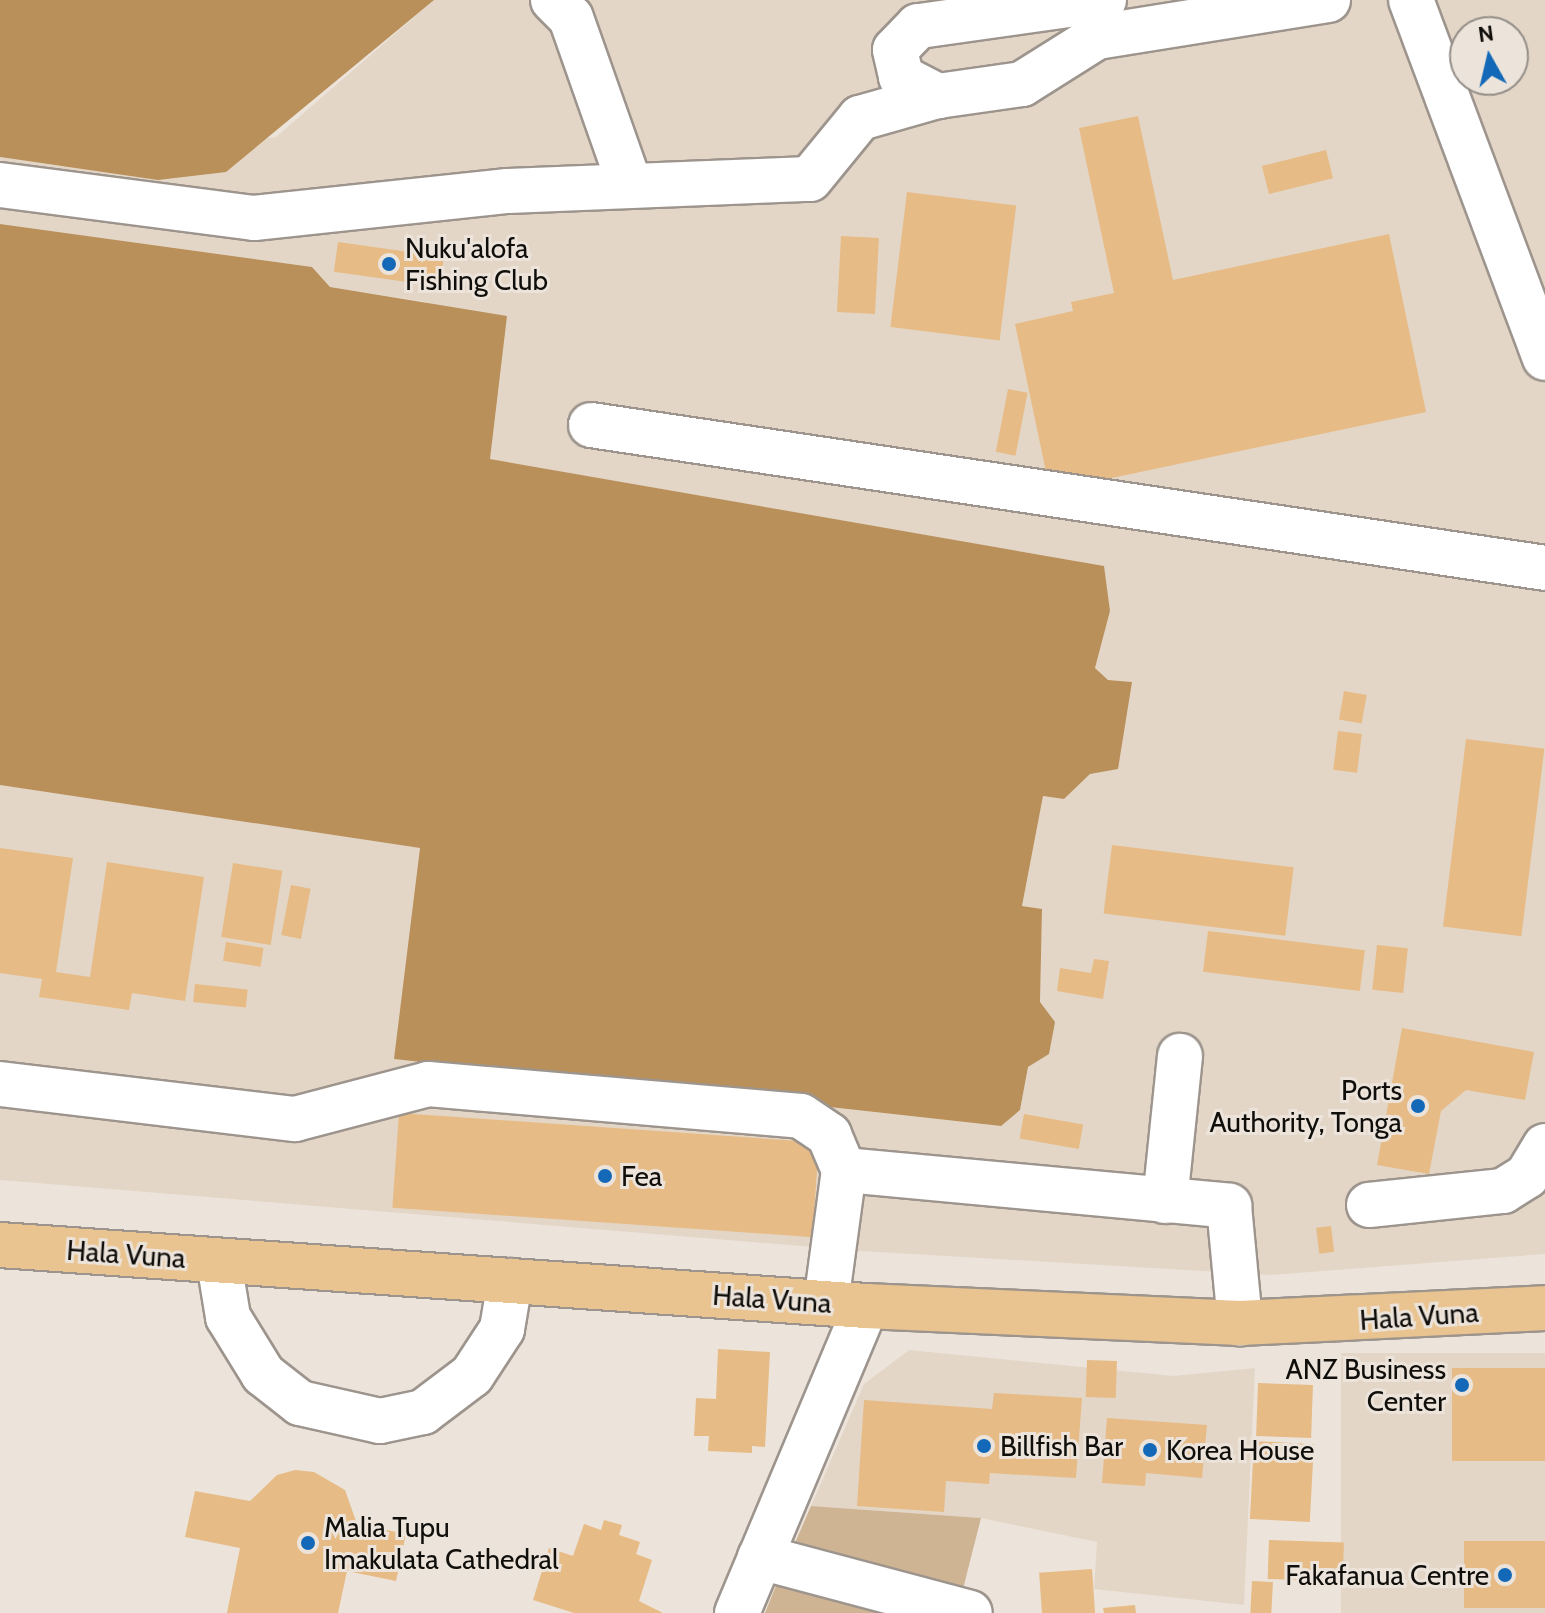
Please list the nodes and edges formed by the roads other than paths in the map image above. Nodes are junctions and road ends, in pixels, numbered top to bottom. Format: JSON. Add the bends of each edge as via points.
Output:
{"nodes":[{"id":1,"x":553,"y":0,"type":"edge"},
{"id":2,"x":1104,"y":0,"type":"edge"},
{"id":3,"x":1328,"y":0,"type":"edge"},
{"id":4,"x":1411,"y":0,"type":"edge"},
{"id":5,"x":938,"y":96,"type":"junction"},
{"id":6,"x":0,"y":185,"type":"edge"},
{"id":7,"x":630,"y":186,"type":"junction"},
{"id":8,"x":1545,"y":358,"type":"edge"},
{"id":9,"x":591,"y":425,"type":"dead end"},
{"id":10,"x":1545,"y":568,"type":"edge"},
{"id":11,"x":1180,"y":1056,"type":"dead end"},
{"id":12,"x":0,"y":1084,"type":"edge"},
{"id":13,"x":1545,"y":1146,"type":"edge"},
{"id":14,"x":844,"y":1170,"type":"junction"},
{"id":15,"x":1165,"y":1201,"type":"junction"},
{"id":16,"x":1369,"y":1205,"type":"dead end"},
{"id":17,"x":0,"y":1245,"type":"edge"},
{"id":18,"x":219,"y":1262,"type":"junction"},
{"id":19,"x":510,"y":1281,"type":"junction"},
{"id":20,"x":846,"y":1305,"type":"junction"},
{"id":21,"x":1545,"y":1308,"type":"edge"},
{"id":22,"x":1240,"y":1323,"type":"junction"},
{"id":23,"x":760,"y":1557,"type":"junction"},
{"id":24,"x":737,"y":1613,"type":"edge"},
{"id":25,"x":970,"y":1613,"type":"edge"}],
"edges":[{"from":1,"to":7,"type":"street","via":[[571,18]]},
{"from":2,"to":5,"type":"street","via":[[918,26],[895,50],[901,77]]},
{"from":3,"to":5,"type":"street","via":[[1097,37],[1022,84]]},
{"from":4,"to":8,"type":"street"},
{"from":5,"to":7,"type":"street","via":[[860,118],[810,179]]},
{"from":6,"to":7,"type":"street","via":[[254,218],[508,191]]},
{"from":9,"to":10,"type":"street"},
{"from":11,"to":15,"type":"street"},
{"from":12,"to":14,"type":"street","via":[[295,1119],[428,1084],[801,1116],[829,1135]]},
{"from":13,"to":16,"type":"street","via":[[1527,1176],[1503,1191]]},
{"from":14,"to":15,"type":"street"},
{"from":14,"to":20,"type":"street"},
{"from":15,"to":22,"type":"street","via":[[1229,1206]]},
{"from":17,"to":18,"type":"main road","name":"Hala Vuna"},
{"from":18,"to":19,"type":"main road","name":"Hala Vuna"},
{"from":18,"to":19,"type":"street","via":[[228,1317],[263,1374],[300,1403],[380,1421],[423,1412],[472,1375],[502,1329]]},
{"from":19,"to":20,"type":"main road","name":"Hala Vuna"},
{"from":20,"to":22,"type":"main road","name":"Hala Vuna"},
{"from":20,"to":23,"type":"street"},
{"from":21,"to":22,"type":"main road","name":"Hala Vuna"},
{"from":23,"to":24,"type":"street"},
{"from":23,"to":25,"type":"street"}]}
